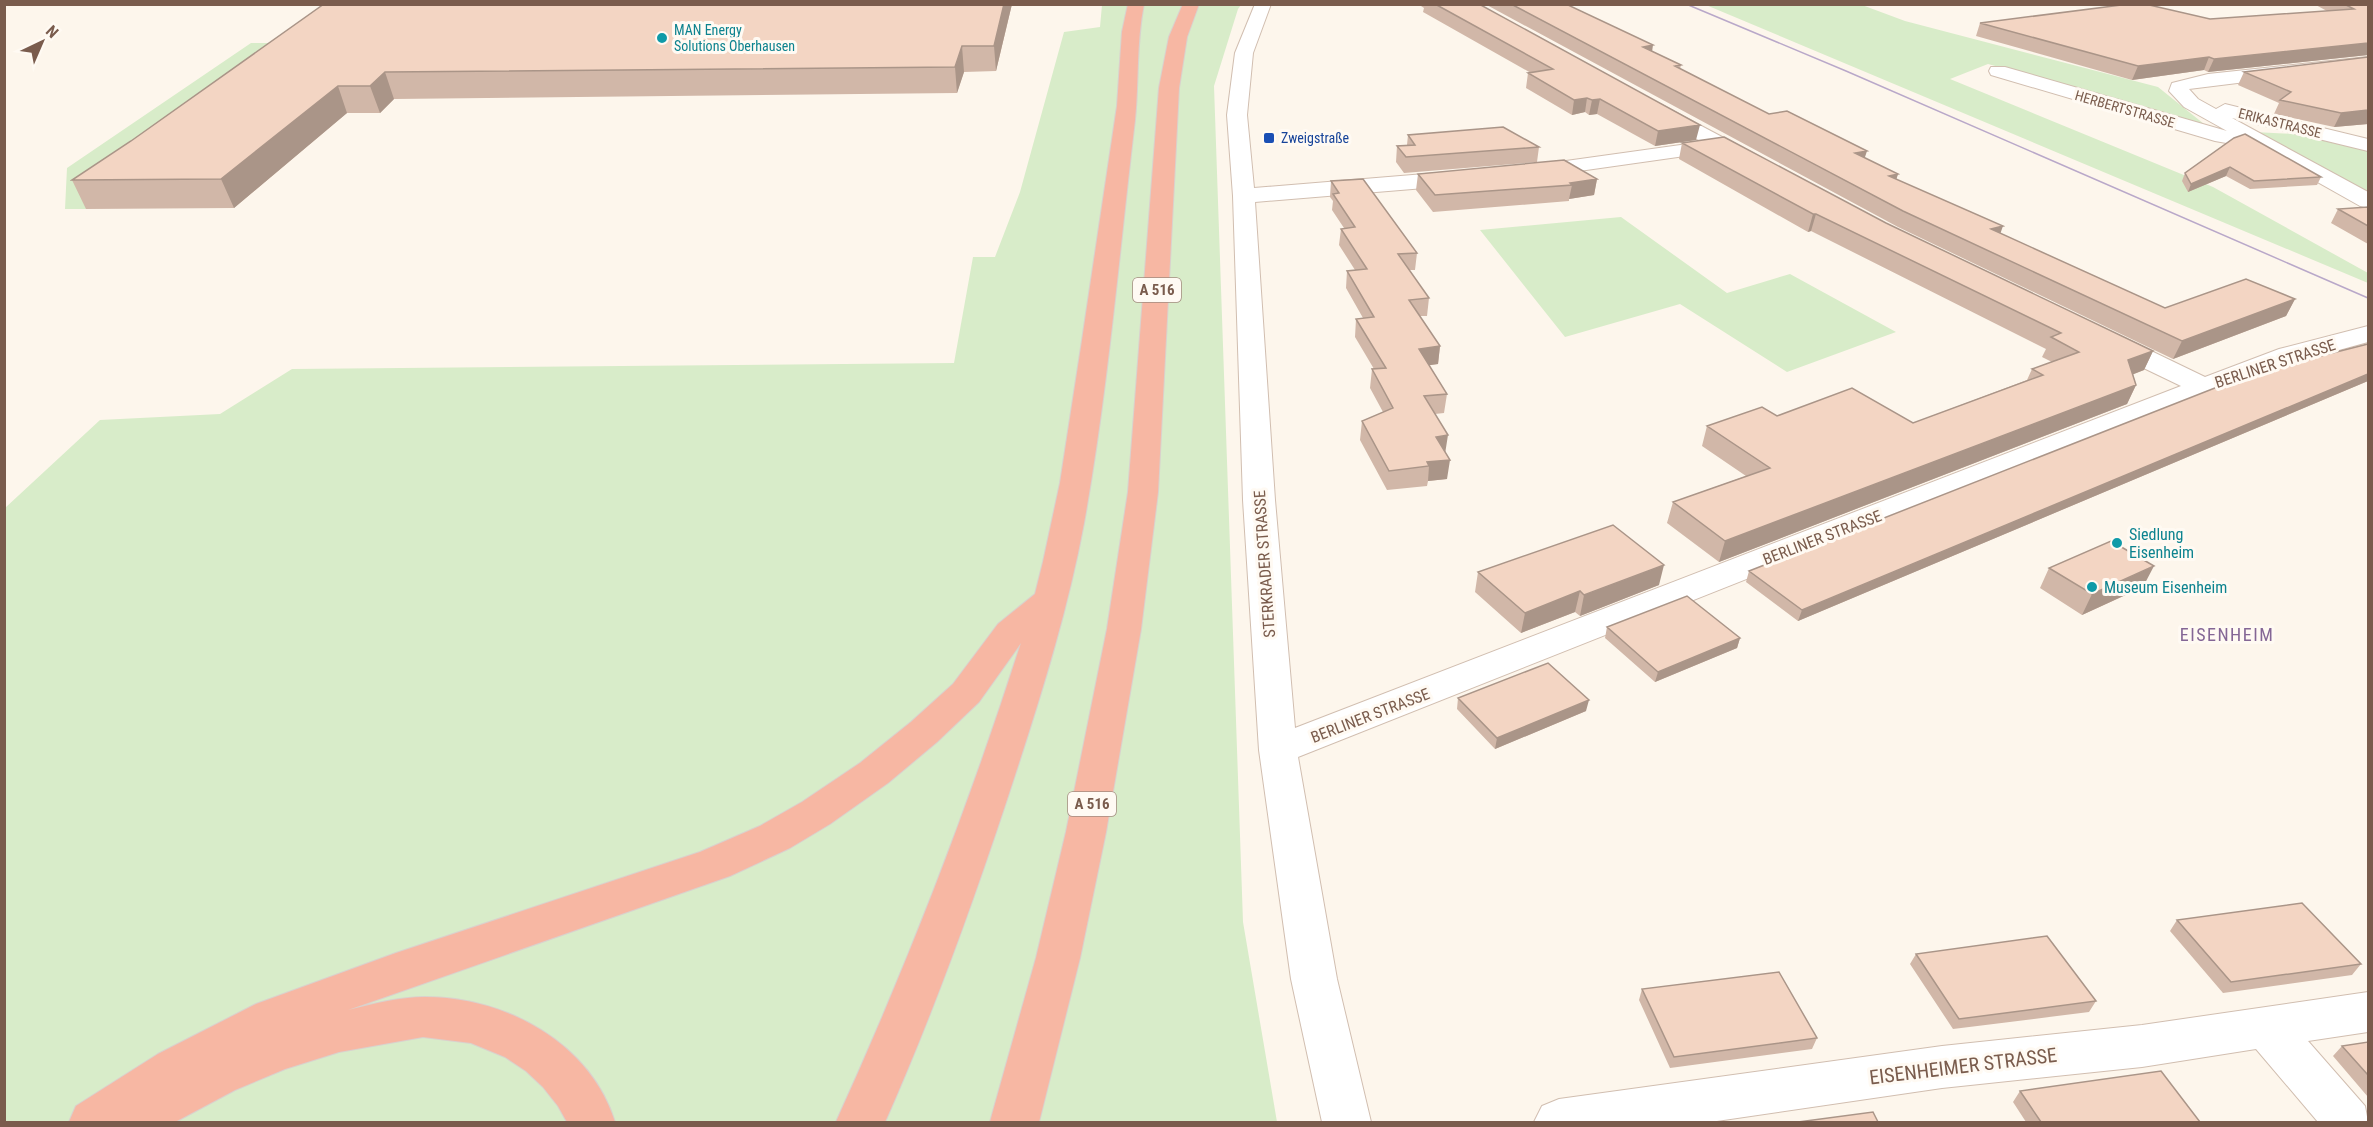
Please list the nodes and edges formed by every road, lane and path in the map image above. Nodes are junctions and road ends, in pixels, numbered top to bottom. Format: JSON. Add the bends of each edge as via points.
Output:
{"nodes":[{"id":1,"x":1136,"y":4,"type":"edge"},
{"id":2,"x":1191,"y":4,"type":"edge"},
{"id":3,"x":1263,"y":4,"type":"edge"},
{"id":4,"x":1149,"y":23,"type":"dead end"},
{"id":5,"x":2368,"y":62,"type":"edge"},
{"id":6,"x":1998,"y":71,"type":"dead end"},
{"id":7,"x":1129,"y":93,"type":"junction"},
{"id":8,"x":1640,"y":100,"type":"edge"},
{"id":9,"x":2191,"y":103,"type":"junction"},
{"id":10,"x":2254,"y":139,"type":"junction"},
{"id":11,"x":1722,"y":145,"type":"junction"},
{"id":12,"x":2368,"y":145,"type":"edge"},
{"id":13,"x":1764,"y":167,"type":"edge"},
{"id":14,"x":1508,"y":174,"type":"edge"},
{"id":15,"x":1485,"y":176,"type":"edge"},
{"id":16,"x":1244,"y":196,"type":"junction"},
{"id":17,"x":2368,"y":201,"type":"edge"},
{"id":18,"x":2089,"y":331,"type":"edge"},
{"id":19,"x":2368,"y":334,"type":"edge"},
{"id":20,"x":2204,"y":387,"type":"junction"},
{"id":21,"x":1051,"y":598,"type":"junction"},
{"id":22,"x":1278,"y":750,"type":"junction"},
{"id":23,"x":2368,"y":1012,"type":"edge"},
{"id":24,"x":2268,"y":1029,"type":"junction"},
{"id":25,"x":1017,"y":1119,"type":"edge"},
{"id":26,"x":93,"y":1122,"type":"edge"},
{"id":27,"x":133,"y":1122,"type":"edge"},
{"id":28,"x":591,"y":1122,"type":"edge"},
{"id":29,"x":861,"y":1122,"type":"edge"},
{"id":30,"x":1346,"y":1122,"type":"edge"},
{"id":31,"x":1558,"y":1122,"type":"edge"},
{"id":32,"x":2348,"y":1122,"type":"edge"}],
"edges":[{"from":1,"to":7,"type":"highway"},
{"from":2,"to":25,"type":"highway","number":"A 516","via":[[1178,37],[1169,88],[1143,492],[1124,629],[1074,889]]},
{"from":3,"to":16,"type":"street","name":"STERKRADER STRASSE","via":[[1244,53],[1237,97]]},
{"from":4,"to":7,"type":"highway"},
{"from":5,"to":9,"type":"street","via":[[2184,84],[2180,91]]},
{"from":6,"to":10,"type":"street","name":"HERBERTSTRASSE","via":[[2222,137]]},
{"from":7,"to":21,"type":"highway","via":[[1075,486]]},
{"from":8,"to":11,"type":"street"},
{"from":9,"to":10,"type":"street","name":"HERBERTSTRASSE"},
{"from":9,"to":12,"type":"street","name":"ERIKASTRASSE"},
{"from":10,"to":17,"type":"street","name":"HERBERTSTRASSE"},
{"from":11,"to":13,"type":"street"},
{"from":11,"to":14,"type":"street"},
{"from":15,"to":16,"type":"street"},
{"from":16,"to":22,"type":"street","name":"STERKRADER STRASSE","via":[[1258,489]]},
{"from":18,"to":20,"type":"street"},
{"from":19,"to":20,"type":"street","name":"BERLINER STRASSE","via":[[2289,355]]},
{"from":20,"to":22,"type":"street","name":"BERLINER STRASSE"},
{"from":21,"to":26,"type":"highway","via":[[1010,632],[966,693],[924,732],[874,773],[775,837],[715,864],[272,1018],[175,1069]]},
{"from":21,"to":29,"type":"highway","via":[[1019,706],[957,885],[890,1060]]},
{"from":22,"to":30,"type":"street","name":"STERKRADER STRASSE","via":[[1314,979]]},
{"from":23,"to":24,"type":"street","name":"EISENHEIMER STRASSE"},
{"from":24,"to":31,"type":"street","name":"EISENHEIMER STRASSE","via":[[1942,1066]]},
{"from":24,"to":32,"type":"street"},
{"from":27,"to":28,"type":"highway","via":[[204,1080],[257,1058],[354,1028],[427,1017],[468,1021],[516,1038],[566,1078]]}]}
